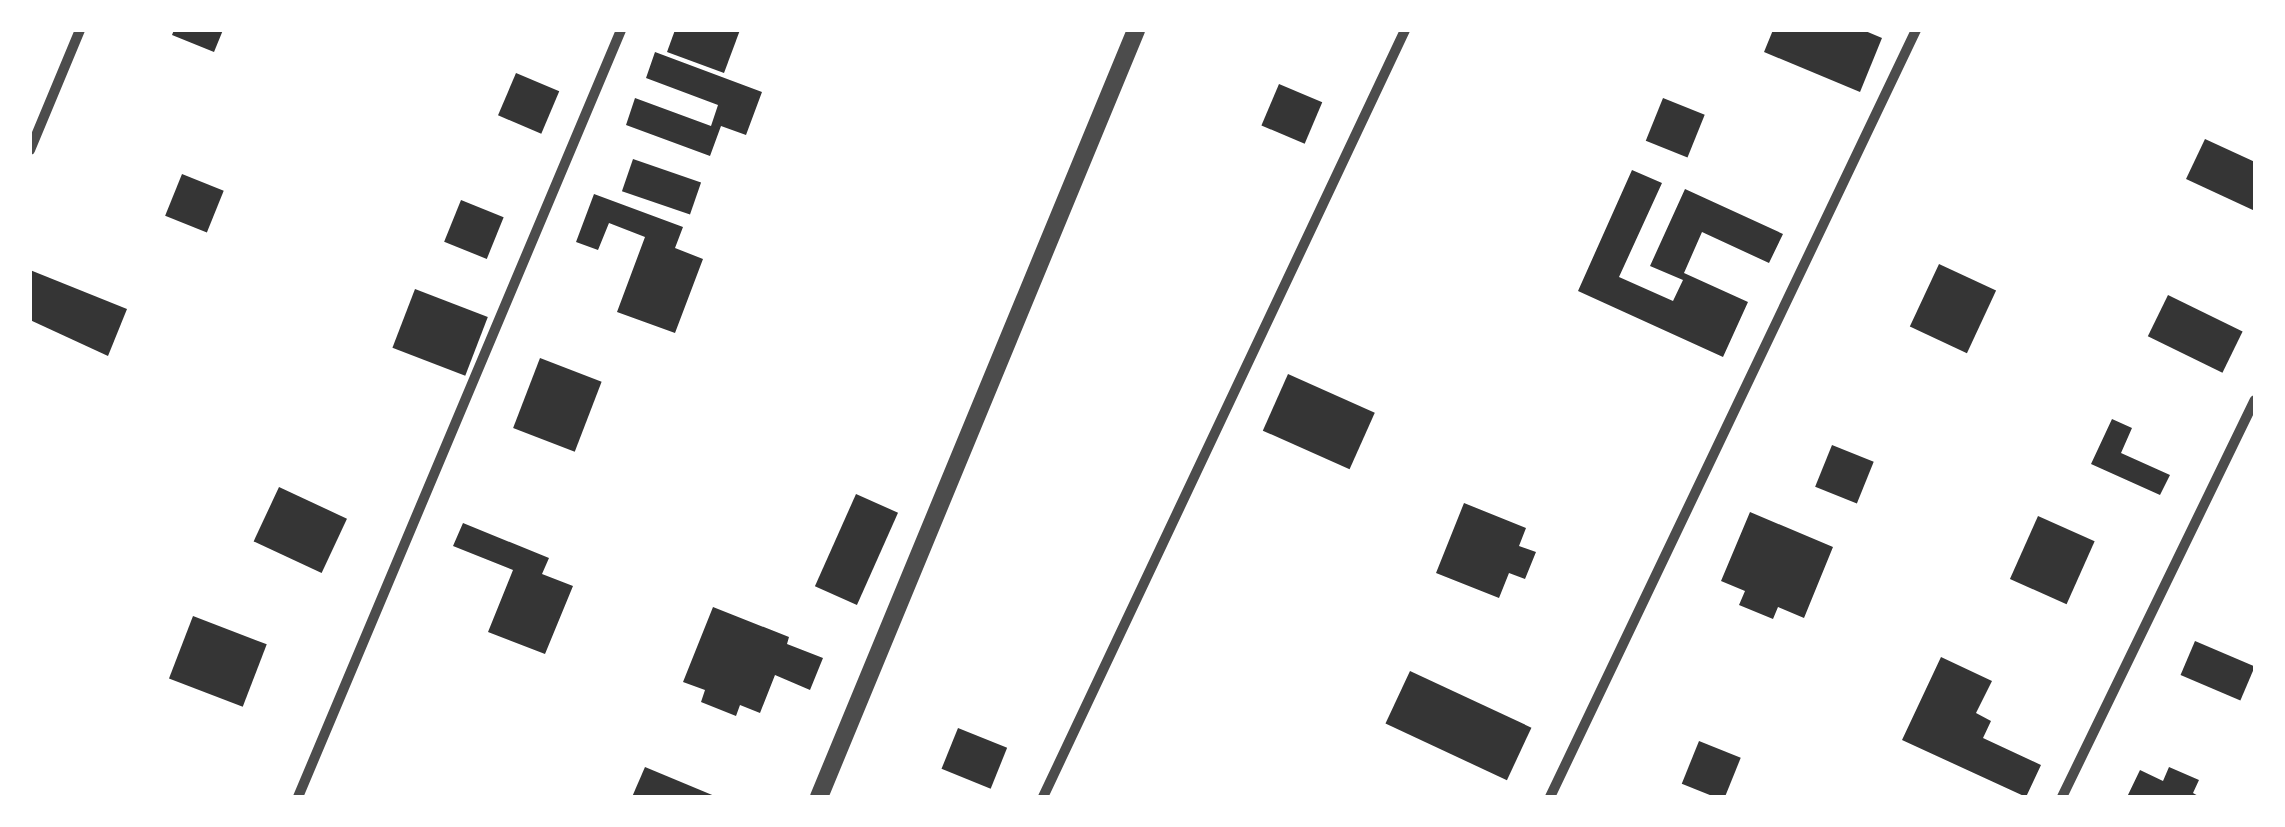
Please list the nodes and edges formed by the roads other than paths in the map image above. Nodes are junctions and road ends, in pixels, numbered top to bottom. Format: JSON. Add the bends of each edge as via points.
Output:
{"nodes":[{"id":1,"x":80,"y":30,"type":"edge"},
{"id":2,"x":621,"y":30,"type":"edge"},
{"id":3,"x":1136,"y":30,"type":"edge"},
{"id":4,"x":1404,"y":30,"type":"edge"},
{"id":5,"x":1916,"y":30,"type":"edge"},
{"id":6,"x":30,"y":150,"type":"edge"},
{"id":7,"x":2255,"y":400,"type":"edge"},
{"id":8,"x":298,"y":797,"type":"edge"},
{"id":9,"x":819,"y":797,"type":"edge"},
{"id":10,"x":1043,"y":797,"type":"edge"},
{"id":11,"x":1550,"y":797,"type":"edge"},
{"id":12,"x":2062,"y":797,"type":"edge"}],
"edges":[{"from":1,"to":6,"type":"street"},
{"from":2,"to":8,"type":"street"},
{"from":3,"to":9,"type":"street"},
{"from":4,"to":10,"type":"street"},
{"from":5,"to":11,"type":"street"},
{"from":7,"to":12,"type":"street"}]}
